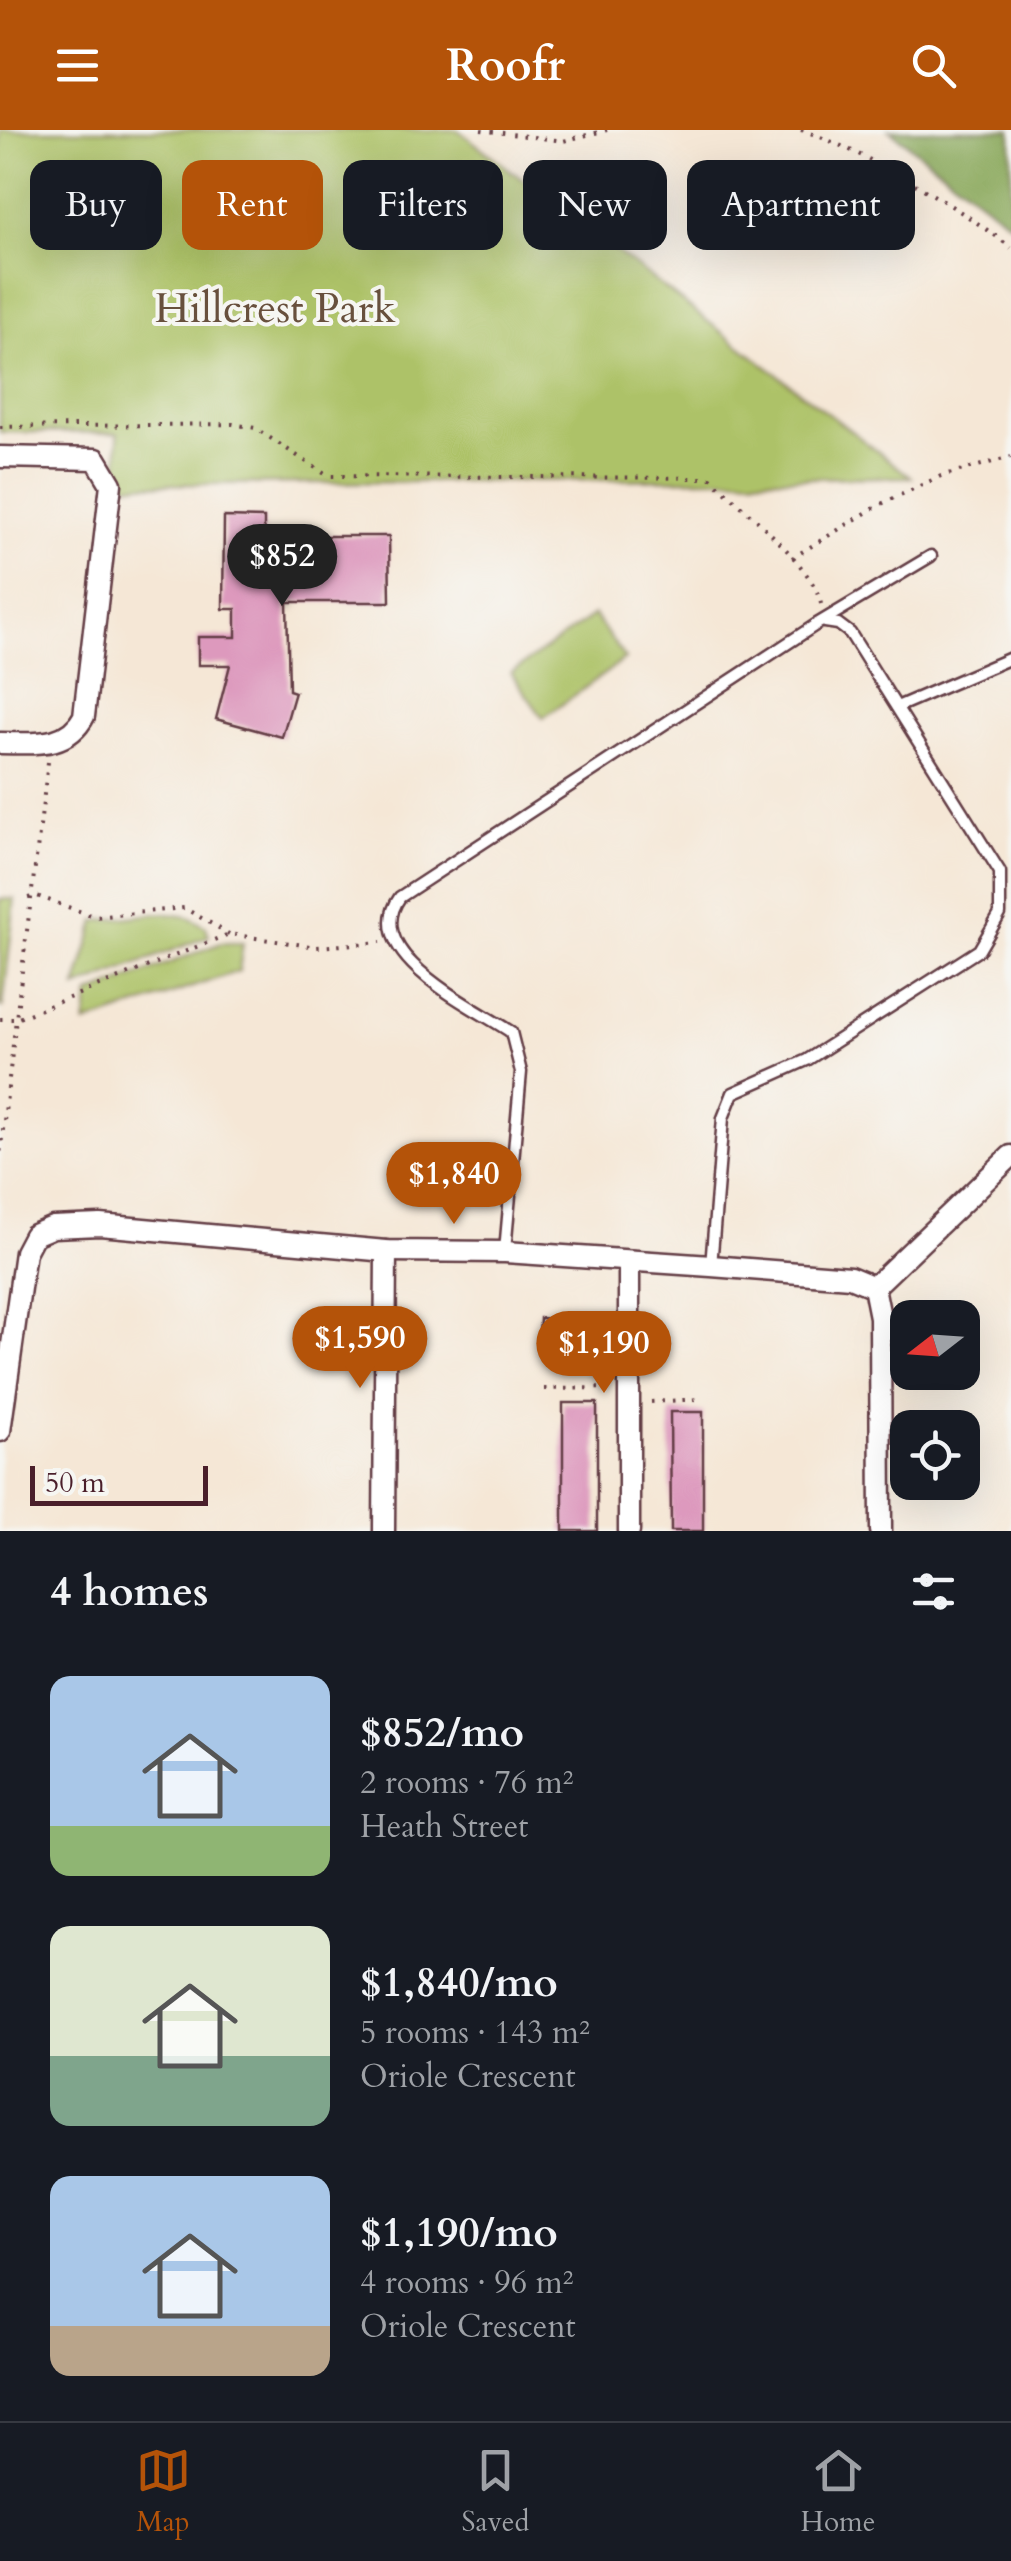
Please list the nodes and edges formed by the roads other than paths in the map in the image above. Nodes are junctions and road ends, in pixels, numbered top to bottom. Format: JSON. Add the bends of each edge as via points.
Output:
{"nodes":[{"id":1,"x":0,"y":457,"type":"edge"},
{"id":2,"x":931,"y":556,"type":"dead end"},
{"id":3,"x":824,"y":622,"type":"junction"},
{"id":4,"x":1011,"y":658,"type":"edge"},
{"id":5,"x":896,"y":707,"type":"junction"},
{"id":6,"x":0,"y":743,"type":"edge"},
{"id":7,"x":1011,"y":1156,"type":"edge"},
{"id":8,"x":386,"y":1251,"type":"junction"},
{"id":9,"x":505,"y":1252,"type":"junction"},
{"id":10,"x":629,"y":1261,"type":"junction"},
{"id":11,"x":711,"y":1266,"type":"junction"},
{"id":12,"x":874,"y":1287,"type":"junction"},
{"id":13,"x":0,"y":1431,"type":"edge"},
{"id":14,"x":384,"y":1531,"type":"edge"},
{"id":15,"x":629,"y":1531,"type":"edge"},
{"id":16,"x":881,"y":1531,"type":"edge"}],
"edges":[{"from":1,"to":6,"type":"street","via":[[96,459],[112,489],[86,706],[61,739]]},
{"from":2,"to":3,"type":"lane"},
{"from":3,"to":5,"type":"lane","via":[[850,633]]},
{"from":3,"to":9,"type":"lane","via":[[400,897],[390,910],[392,939],[404,958],[511,1032],[518,1051],[522,1072]]},
{"from":4,"to":5,"type":"lane"},
{"from":5,"to":11,"type":"lane","via":[[1000,872],[1000,914],[978,950],[807,1060],[733,1092],[722,1118]]},
{"from":7,"to":12,"type":"street"},
{"from":8,"to":9,"type":"street"},
{"from":8,"to":13,"type":"street","via":[[100,1226],[54,1227],[34,1235],[25,1252]]},
{"from":8,"to":14,"type":"street"},
{"from":9,"to":10,"type":"street"},
{"from":10,"to":11,"type":"street"},
{"from":10,"to":15,"type":"street"},
{"from":11,"to":12,"type":"street","via":[[850,1278]]},
{"from":12,"to":16,"type":"street","via":[[880,1314]]}]}
